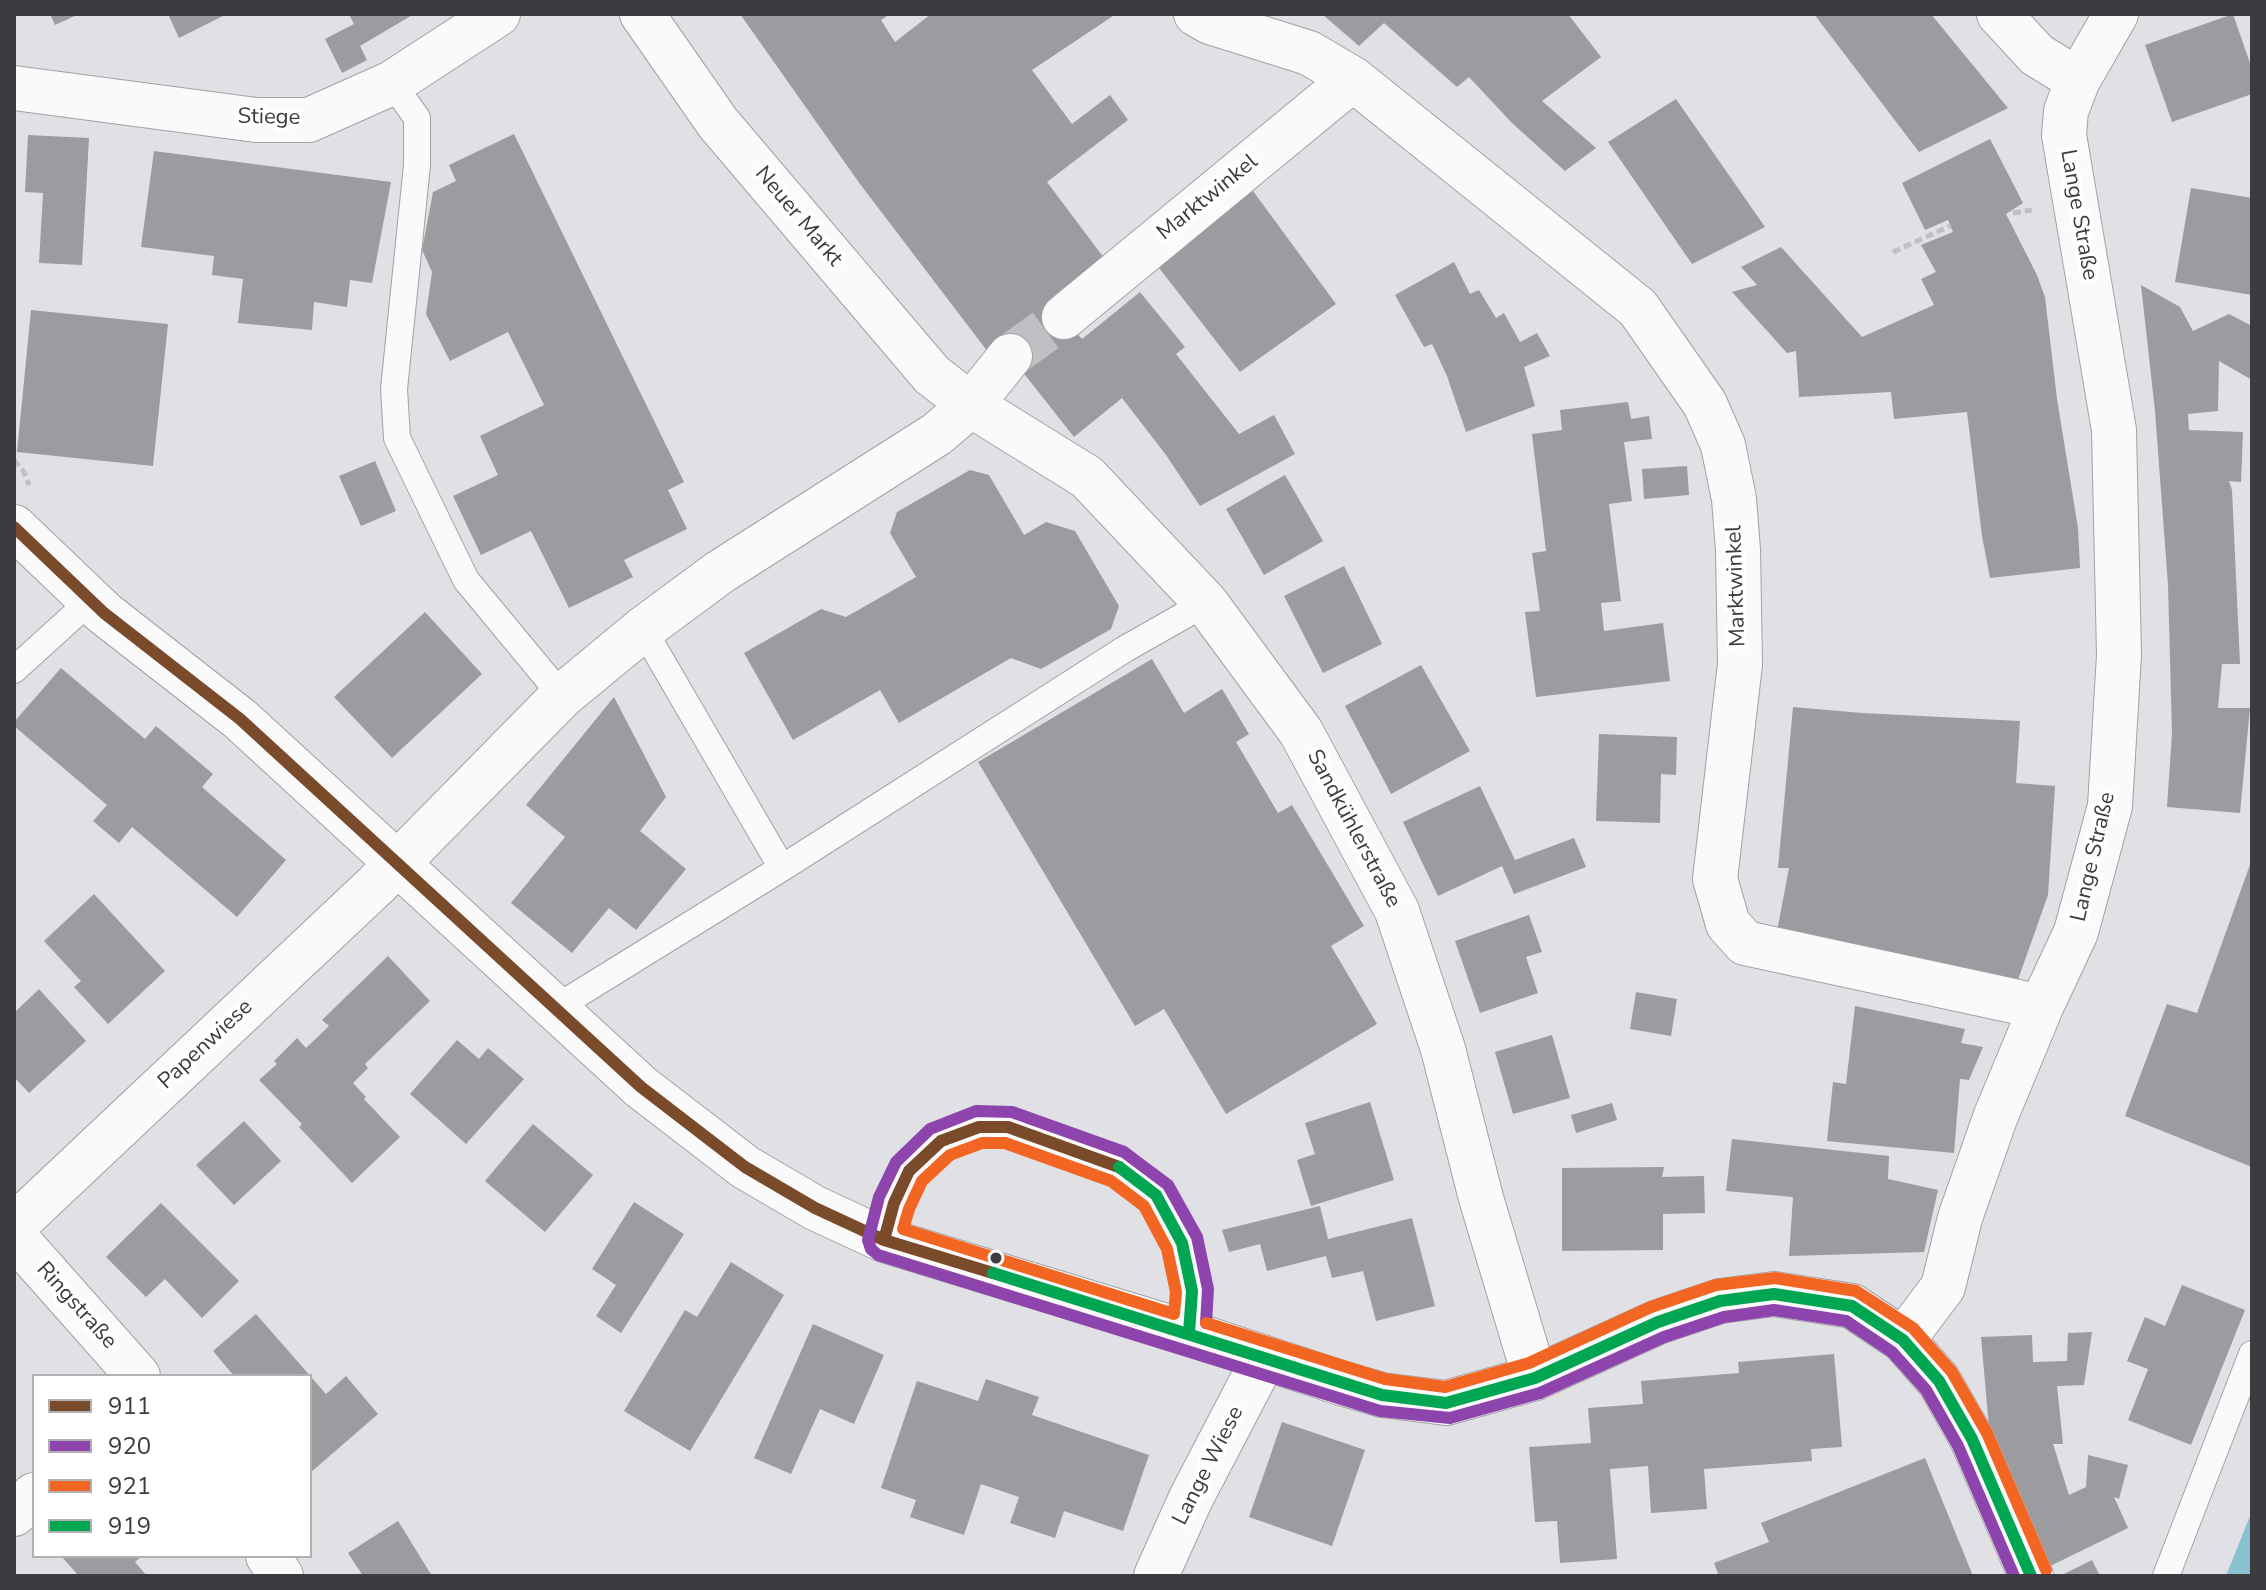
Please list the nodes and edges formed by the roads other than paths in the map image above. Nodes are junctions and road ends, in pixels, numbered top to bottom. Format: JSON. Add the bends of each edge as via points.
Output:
{"nodes":[{"id":1,"x":498,"y":14,"type":"edge"},
{"id":2,"x":1196,"y":14,"type":"edge"},
{"id":3,"x":1999,"y":14,"type":"edge"},
{"id":4,"x":2116,"y":14,"type":"edge"},
{"id":5,"x":651,"y":18,"type":"edge"},
{"id":6,"x":1353,"y":79,"type":"junction"},
{"id":7,"x":2078,"y":80,"type":"junction"},
{"id":8,"x":392,"y":83,"type":"junction"},
{"id":9,"x":14,"y":88,"type":"edge"},
{"id":10,"x":1064,"y":317,"type":"tunnel mouth"},
{"id":11,"x":1010,"y":356,"type":"tunnel mouth"},
{"id":12,"x":971,"y":405,"type":"junction"},
{"id":13,"x":14,"y":527,"type":"edge"},
{"id":14,"x":91,"y":600,"type":"junction"},
{"id":15,"x":1206,"y":603,"type":"junction"},
{"id":16,"x":643,"y":629,"type":"junction"},
{"id":17,"x":14,"y":670,"type":"edge"},
{"id":18,"x":562,"y":696,"type":"junction"},
{"id":19,"x":397,"y":863,"type":"junction"},
{"id":20,"x":782,"y":868,"type":"junction"},
{"id":21,"x":557,"y":1007,"type":"junction"},
{"id":22,"x":2041,"y":1007,"type":"junction"},
{"id":23,"x":14,"y":1226,"type":"edge"},
{"id":24,"x":14,"y":1236,"type":"edge"},
{"id":25,"x":884,"y":1240,"type":"junction"},
{"id":26,"x":1189,"y":1333,"type":"junction"},
{"id":27,"x":1903,"y":1340,"type":"junction"},
{"id":28,"x":2252,"y":1354,"type":"edge"},
{"id":29,"x":1264,"y":1358,"type":"junction"},
{"id":30,"x":136,"y":1374,"type":"edge"},
{"id":31,"x":1535,"y":1378,"type":"junction"},
{"id":32,"x":32,"y":1497,"type":"edge"},
{"id":33,"x":14,"y":1514,"type":"edge"},
{"id":34,"x":269,"y":1558,"type":"edge"},
{"id":35,"x":281,"y":1576,"type":"edge"},
{"id":36,"x":1156,"y":1576,"type":"edge"},
{"id":37,"x":2031,"y":1576,"type":"edge"},
{"id":38,"x":2166,"y":1576,"type":"edge"}],
"edges":[{"from":1,"to":8,"type":"street","name":"Stiege"},
{"from":2,"to":6,"type":"street","name":"Marktwinkel","via":[[1309,53]]},
{"from":3,"to":7,"type":"street","via":[[2037,55]]},
{"from":4,"to":7,"type":"street","name":"Lange Straße"},
{"from":5,"to":12,"type":"street","name":"Neuer Markt","via":[[718,123],[932,375]]},
{"from":6,"to":10,"type":"street","name":"Marktwinkel"},
{"from":6,"to":22,"type":"street","name":"Marktwinkel","via":[[1638,308],[1705,404],[1723,445],[1738,550],[1740,664],[1715,879],[1728,924],[1745,943]]},
{"from":7,"to":22,"type":"street","name":"Lange Straße","via":[[2064,135],[2114,430],[2119,655],[2110,806],[2076,932]]},
{"from":8,"to":9,"type":"street","name":"Stiege","via":[[309,120],[256,120]]},
{"from":8,"to":18,"type":"lane","via":[[417,118],[394,389],[397,438],[466,580]]},
{"from":11,"to":12,"type":"street"},
{"from":12,"to":15,"type":"street","name":"Sandkühlerstraße","via":[[1087,477]]},
{"from":12,"to":16,"type":"street","name":"Papenwiese","via":[[937,434],[720,572]]},
{"from":13,"to":14,"type":"street"},
{"from":14,"to":17,"type":"lane"},
{"from":14,"to":19,"type":"street","via":[[240,719]]},
{"from":15,"to":20,"type":"lane"},
{"from":15,"to":31,"type":"street","name":"Sandkühlerstraße","via":[[1301,732],[1397,911],[1443,1049]]},
{"from":16,"to":18,"type":"street","name":"Papenwiese"},
{"from":16,"to":20,"type":"lane"},
{"from":18,"to":19,"type":"street","name":"Papenwiese"},
{"from":19,"to":21,"type":"street"},
{"from":19,"to":23,"type":"street","name":"Papenwiese"},
{"from":20,"to":21,"type":"lane"},
{"from":21,"to":25,"type":"street","via":[[641,1087],[745,1167]]},
{"from":22,"to":27,"type":"street","name":"Lange Straße","via":[[1960,1218],[1943,1287]]},
{"from":24,"to":30,"type":"street","name":"Ringstraße"},
{"from":25,"to":26,"type":"street"},
{"from":25,"to":26,"type":"lane","via":[[909,1171],[941,1141],[979,1127],[1008,1127],[1119,1167],[1156,1195],[1182,1243],[1192,1291]]},
{"from":26,"to":29,"type":"street"},
{"from":27,"to":31,"type":"street","via":[[1852,1306],[1774,1294],[1720,1301],[1658,1322]]},
{"from":27,"to":37,"type":"street","via":[[1939,1381],[1972,1439]]},
{"from":28,"to":38,"type":"lane"},
{"from":29,"to":31,"type":"street","via":[[1382,1395],[1446,1403]]},
{"from":29,"to":36,"type":"street","name":"Lange Wiese"},
{"from":32,"to":33,"type":"street"},
{"from":34,"to":35,"type":"street"}]}
